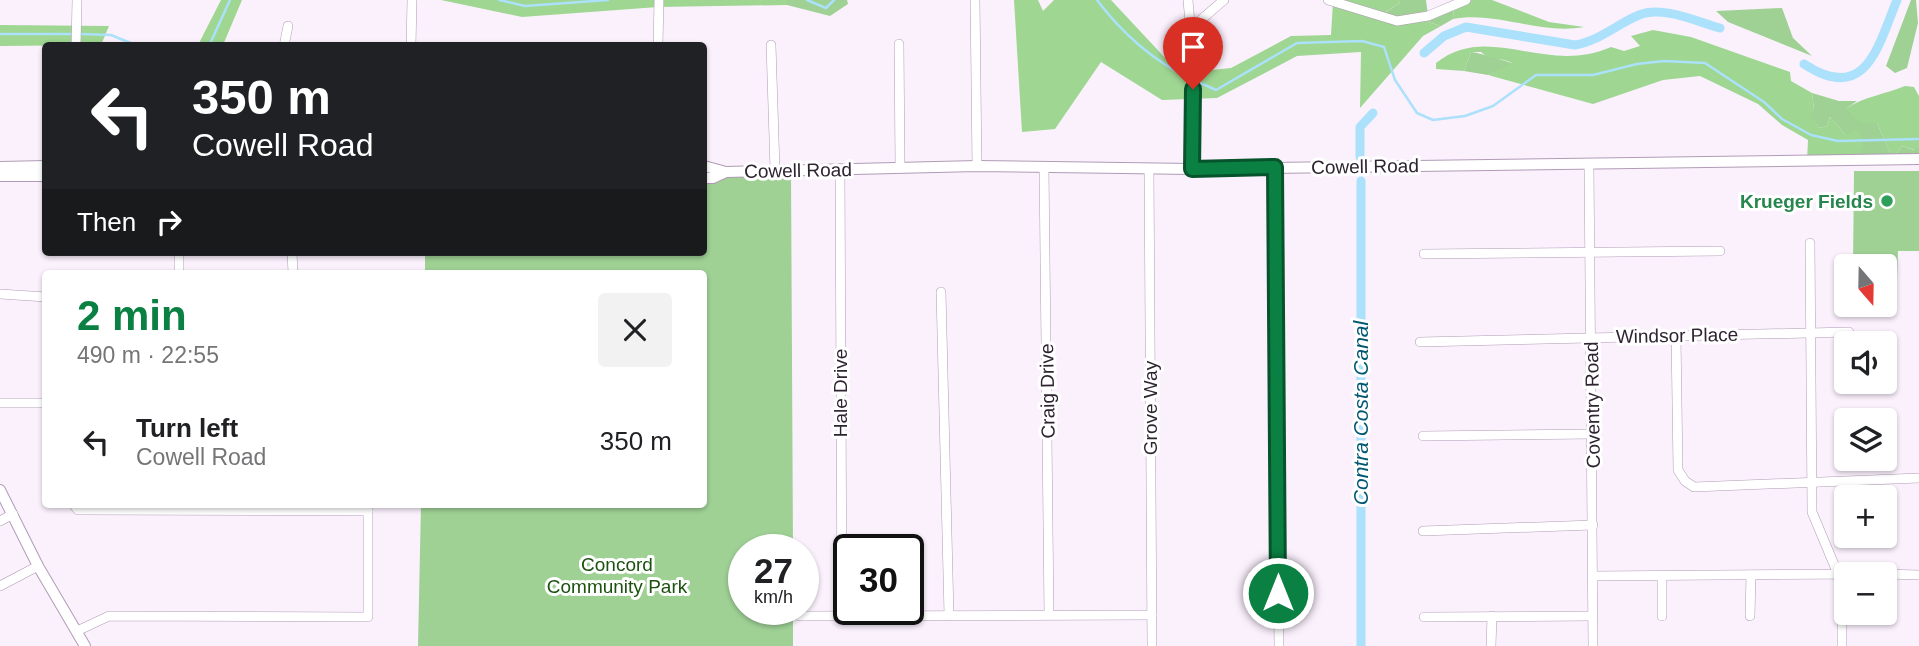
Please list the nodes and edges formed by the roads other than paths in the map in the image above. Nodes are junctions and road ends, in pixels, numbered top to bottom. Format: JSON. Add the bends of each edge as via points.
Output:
{"nodes":[{"id":1,"x":77,"y":0,"type":"edge"},
{"id":2,"x":412,"y":0,"type":"edge"},
{"id":3,"x":975,"y":0,"type":"edge"},
{"id":4,"x":1188,"y":0,"type":"edge"},
{"id":5,"x":1224,"y":0,"type":"edge"},
{"id":6,"x":1328,"y":0,"type":"edge"},
{"id":7,"x":1466,"y":0,"type":"edge"},
{"id":8,"x":659,"y":4,"type":"edge"},
{"id":9,"x":288,"y":26,"type":"dead end"},
{"id":10,"x":1190,"y":29,"type":"junction"},
{"id":11,"x":76,"y":42,"type":"edge"},
{"id":12,"x":285,"y":42,"type":"edge"},
{"id":13,"x":411,"y":42,"type":"edge"},
{"id":14,"x":658,"y":42,"type":"edge"},
{"id":15,"x":899,"y":44,"type":"dead end"},
{"id":16,"x":771,"y":45,"type":"dead end"},
{"id":17,"x":1919,"y":159,"type":"edge"},
{"id":18,"x":1589,"y":165,"type":"junction"},
{"id":19,"x":42,"y":166,"type":"edge"},
{"id":20,"x":977,"y":166,"type":"junction"},
{"id":21,"x":0,"y":167,"type":"edge"},
{"id":22,"x":707,"y":167,"type":"edge"},
{"id":23,"x":900,"y":167,"type":"junction"},
{"id":24,"x":1044,"y":167,"type":"junction"},
{"id":25,"x":1275,"y":167,"type":"junction"},
{"id":26,"x":840,"y":169,"type":"junction"},
{"id":27,"x":1149,"y":169,"type":"junction"},
{"id":28,"x":1192,"y":169,"type":"junction"},
{"id":29,"x":775,"y":170,"type":"junction"},
{"id":30,"x":726,"y":172,"type":"junction"},
{"id":31,"x":0,"y":176,"type":"edge"},
{"id":32,"x":42,"y":176,"type":"edge"},
{"id":33,"x":707,"y":177,"type":"edge"},
{"id":34,"x":1810,"y":243,"type":"dead end"},
{"id":35,"x":1590,"y":251,"type":"junction"},
{"id":36,"x":1720,"y":251,"type":"dead end"},
{"id":37,"x":1424,"y":254,"type":"dead end"},
{"id":38,"x":941,"y":292,"type":"dead end"},
{"id":39,"x":0,"y":294,"type":"edge"},
{"id":40,"x":42,"y":297,"type":"edge"},
{"id":41,"x":1810,"y":332,"type":"junction"},
{"id":42,"x":1834,"y":332,"type":"edge"},
{"id":43,"x":1676,"y":335,"type":"junction"},
{"id":44,"x":1591,"y":337,"type":"junction"},
{"id":45,"x":1420,"y":342,"type":"dead end"},
{"id":46,"x":0,"y":403,"type":"edge"},
{"id":47,"x":42,"y":404,"type":"edge"},
{"id":48,"x":1592,"y":434,"type":"junction"},
{"id":49,"x":1423,"y":436,"type":"dead end"},
{"id":50,"x":1919,"y":478,"type":"edge"},
{"id":51,"x":1811,"y":482,"type":"junction"},
{"id":52,"x":0,"y":490,"type":"edge"},
{"id":53,"x":76,"y":508,"type":"edge"},
{"id":54,"x":368,"y":508,"type":"edge"},
{"id":55,"x":13,"y":514,"type":"junction"},
{"id":56,"x":0,"y":521,"type":"edge"},
{"id":57,"x":1593,"y":525,"type":"junction"},
{"id":58,"x":1423,"y":531,"type":"dead end"},
{"id":59,"x":842,"y":534,"type":"edge"},
{"id":60,"x":1834,"y":565,"type":"edge"},
{"id":61,"x":38,"y":566,"type":"junction"},
{"id":62,"x":1834,"y":574,"type":"edge"},
{"id":63,"x":1897,"y":574,"type":"edge"},
{"id":64,"x":1751,"y":575,"type":"junction"},
{"id":65,"x":1919,"y":575,"type":"edge"},
{"id":66,"x":1593,"y":576,"type":"junction"},
{"id":67,"x":1662,"y":576,"type":"junction"},
{"id":68,"x":0,"y":586,"type":"edge"},
{"id":69,"x":1049,"y":614,"type":"junction"},
{"id":70,"x":1152,"y":614,"type":"junction"},
{"id":71,"x":924,"y":615,"type":"edge"},
{"id":72,"x":949,"y":615,"type":"junction"},
{"id":73,"x":1492,"y":616,"type":"junction"},
{"id":74,"x":1592,"y":616,"type":"junction"},
{"id":75,"x":1662,"y":616,"type":"dead end"},
{"id":76,"x":1750,"y":616,"type":"dead end"},
{"id":77,"x":1424,"y":617,"type":"dead end"},
{"id":78,"x":1842,"y":625,"type":"edge"},
{"id":79,"x":81,"y":639,"type":"edge"},
{"id":80,"x":71,"y":646,"type":"edge"},
{"id":81,"x":1152,"y":646,"type":"edge"},
{"id":82,"x":1279,"y":646,"type":"edge"},
{"id":83,"x":1491,"y":646,"type":"edge"},
{"id":84,"x":1592,"y":646,"type":"edge"},
{"id":85,"x":1842,"y":646,"type":"edge"}],
"edges":[{"from":1,"to":11,"type":"street"},
{"from":2,"to":13,"type":"street"},
{"from":3,"to":20,"type":"street"},
{"from":4,"to":10,"type":"street"},
{"from":5,"to":10,"type":"street"},
{"from":6,"to":7,"type":"street","via":[[1397,21],[1428,16]]},
{"from":8,"to":14,"type":"street"},
{"from":9,"to":12,"type":"street"},
{"from":10,"to":28,"type":"street"},
{"from":15,"to":23,"type":"street"},
{"from":16,"to":29,"type":"street"},
{"from":17,"to":18,"type":"street","name":"Cowell Road"},
{"from":18,"to":25,"type":"street","name":"Cowell Road"},
{"from":18,"to":35,"type":"street","name":"Coventry Road"},
{"from":19,"to":21,"type":"street"},
{"from":20,"to":23,"type":"street","name":"Cowell Road"},
{"from":20,"to":24,"type":"street","name":"Cowell Road"},
{"from":22,"to":30,"type":"street","name":"Cowell Road"},
{"from":23,"to":26,"type":"street","name":"Cowell Road"},
{"from":24,"to":27,"type":"street","name":"Cowell Road"},
{"from":24,"to":69,"type":"street","name":"Craig Drive"},
{"from":25,"to":28,"type":"street","name":"Cowell Road"},
{"from":25,"to":82,"type":"street"},
{"from":26,"to":29,"type":"street","name":"Cowell Road"},
{"from":26,"to":59,"type":"street","name":"Hale Drive"},
{"from":27,"to":28,"type":"street","name":"Cowell Road"},
{"from":27,"to":70,"type":"street","name":"Grove Way"},
{"from":29,"to":30,"type":"street","name":"Cowell Road"},
{"from":30,"to":33,"type":"street","name":"Cowell Road"},
{"from":31,"to":32,"type":"street"},
{"from":34,"to":41,"type":"street"},
{"from":35,"to":36,"type":"street"},
{"from":35,"to":37,"type":"street"},
{"from":35,"to":44,"type":"street","name":"Coventry Road"},
{"from":38,"to":72,"type":"street"},
{"from":39,"to":40,"type":"street"},
{"from":41,"to":42,"type":"street","name":"Windsor Place"},
{"from":41,"to":43,"type":"street","name":"Windsor Place"},
{"from":41,"to":51,"type":"street"},
{"from":43,"to":44,"type":"street","name":"Windsor Place"},
{"from":43,"to":51,"type":"street","via":[[1678,470],[1685,481],[1702,489]]},
{"from":44,"to":45,"type":"street","name":"Windsor Place"},
{"from":44,"to":48,"type":"street","name":"Coventry Road"},
{"from":46,"to":47,"type":"street"},
{"from":48,"to":49,"type":"street"},
{"from":48,"to":57,"type":"street","name":"Coventry Road"},
{"from":50,"to":51,"type":"street"},
{"from":51,"to":60,"type":"street","via":[[1816,526]]},
{"from":52,"to":55,"type":"street"},
{"from":53,"to":54,"type":"street"},
{"from":54,"to":79,"type":"street","via":[[368,617],[110,616]]},
{"from":55,"to":56,"type":"street"},
{"from":55,"to":61,"type":"street"},
{"from":57,"to":58,"type":"street"},
{"from":57,"to":66,"type":"street","name":"Coventry Road"},
{"from":61,"to":68,"type":"street"},
{"from":61,"to":79,"type":"street"},
{"from":62,"to":64,"type":"street"},
{"from":63,"to":65,"type":"street"},
{"from":64,"to":67,"type":"street"},
{"from":64,"to":76,"type":"street"},
{"from":66,"to":67,"type":"street"},
{"from":66,"to":74,"type":"street","name":"Coventry Road"},
{"from":67,"to":75,"type":"street"},
{"from":69,"to":70,"type":"street"},
{"from":69,"to":72,"type":"street"},
{"from":70,"to":81,"type":"street","name":"Grove Way"},
{"from":71,"to":72,"type":"street"},
{"from":73,"to":74,"type":"street"},
{"from":73,"to":77,"type":"street"},
{"from":73,"to":83,"type":"street"},
{"from":74,"to":84,"type":"street","name":"Coventry Road"},
{"from":78,"to":85,"type":"street"},
{"from":79,"to":80,"type":"street"}]}
